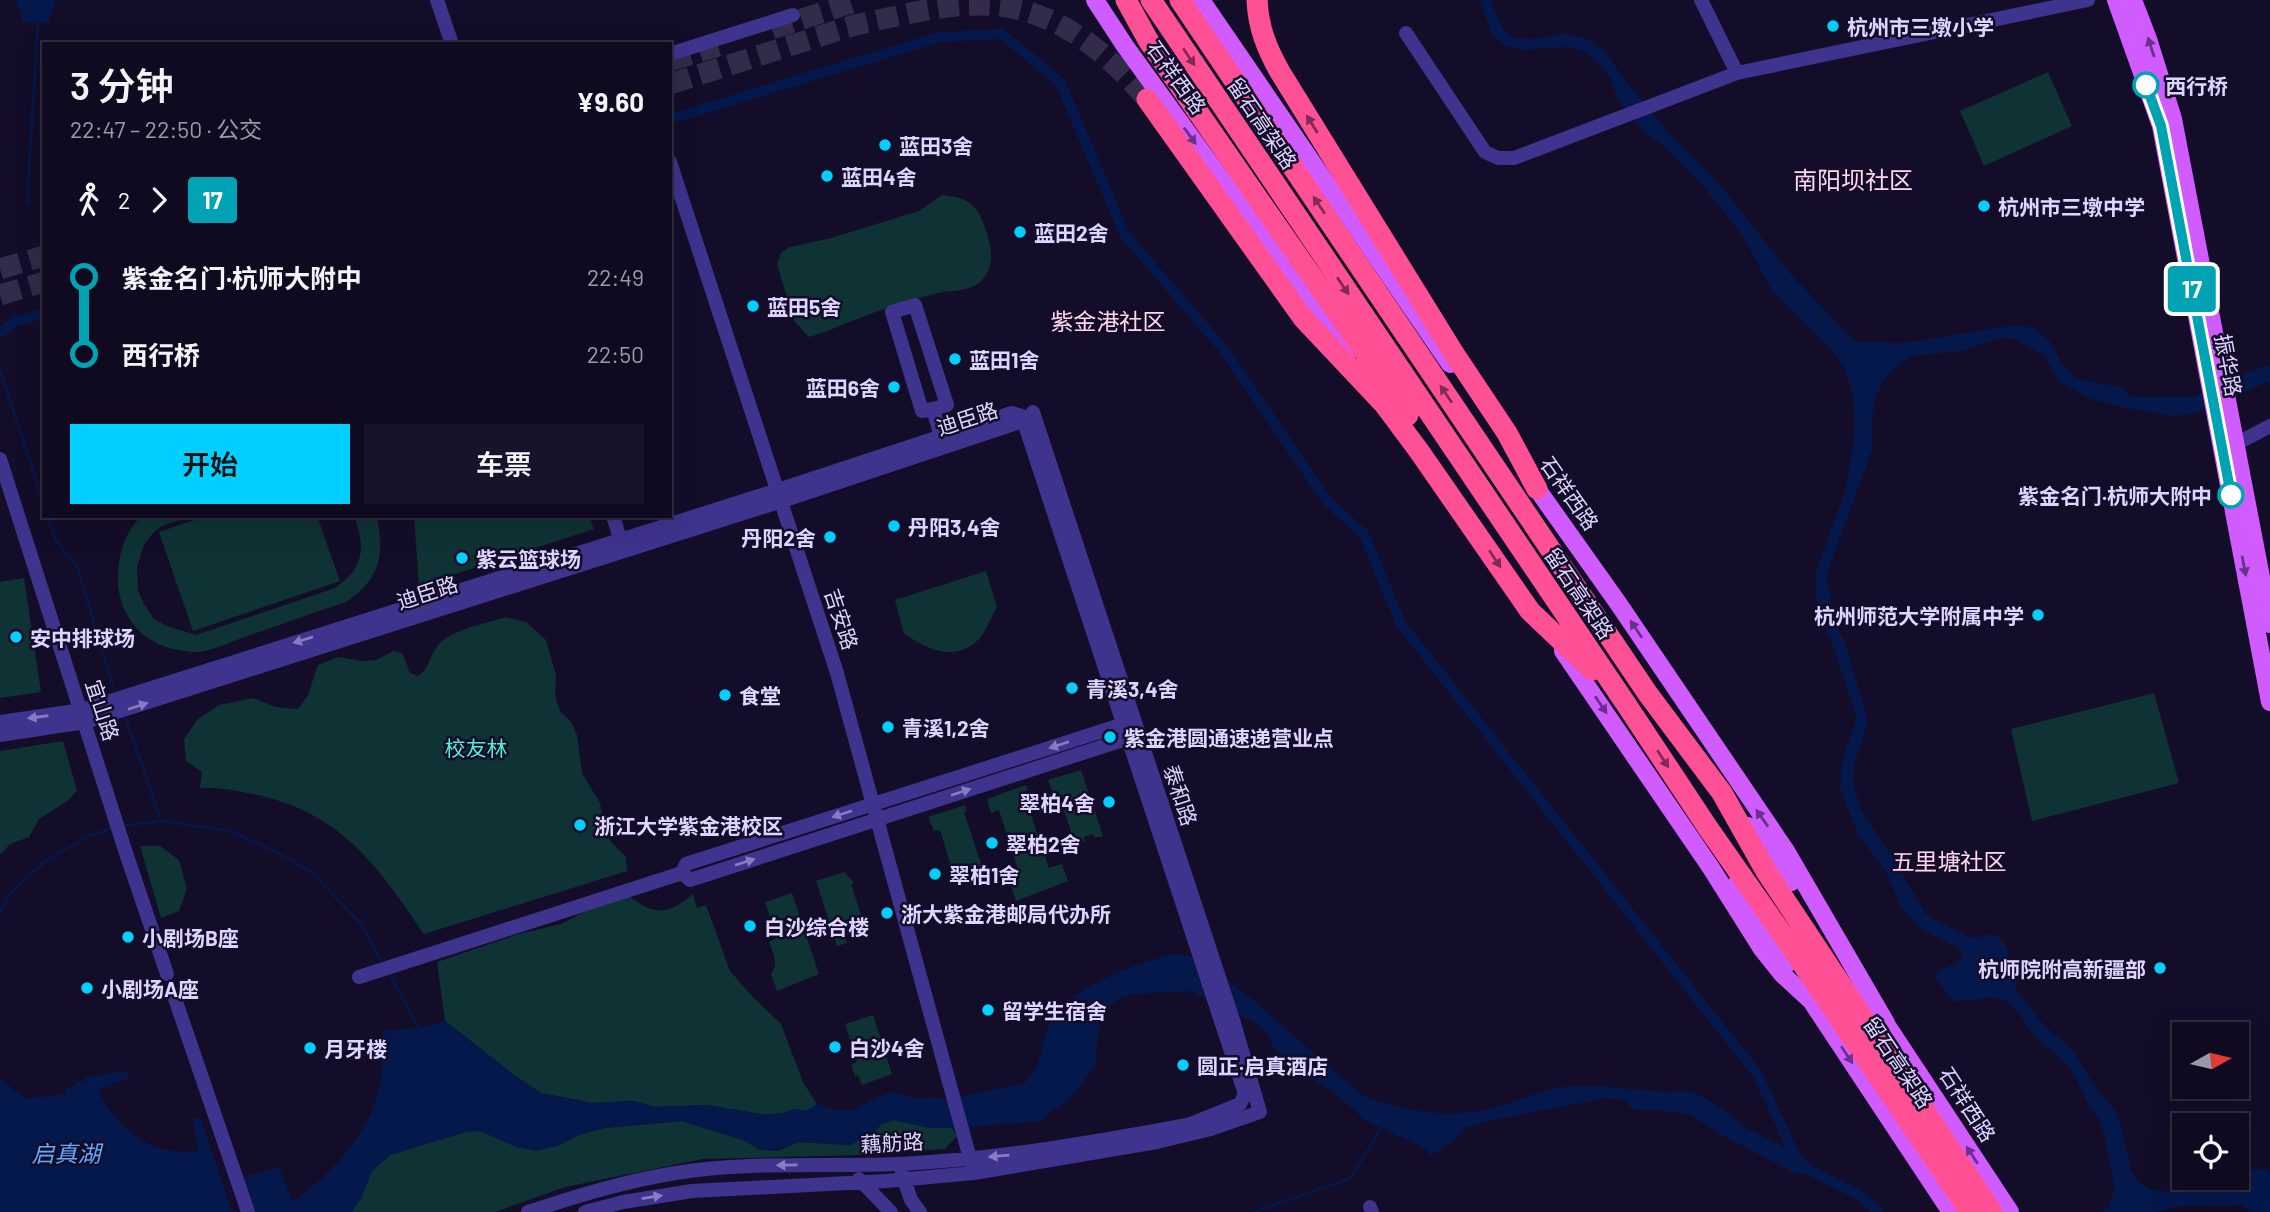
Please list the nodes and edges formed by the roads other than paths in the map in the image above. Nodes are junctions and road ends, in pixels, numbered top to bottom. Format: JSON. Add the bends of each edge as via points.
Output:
{"nodes":[{"id":1,"x":437,"y":0,"type":"edge"},
{"id":2,"x":1095,"y":0,"type":"edge"},
{"id":3,"x":1126,"y":0,"type":"edge"},
{"id":4,"x":1151,"y":0,"type":"edge"},
{"id":5,"x":1180,"y":0,"type":"edge"},
{"id":6,"x":1201,"y":0,"type":"edge"},
{"id":7,"x":1257,"y":0,"type":"edge"},
{"id":8,"x":1701,"y":0,"type":"edge"},
{"id":9,"x":2088,"y":0,"type":"edge"},
{"id":10,"x":2116,"y":0,"type":"edge"},
{"id":11,"x":2133,"y":0,"type":"edge"},
{"id":12,"x":793,"y":15,"type":"dead end"},
{"id":13,"x":1406,"y":33,"type":"dead end"},
{"id":14,"x":451,"y":42,"type":"edge"},
{"id":15,"x":672,"y":53,"type":"edge"},
{"id":16,"x":1737,"y":74,"type":"junction"},
{"id":17,"x":1147,"y":99,"type":"tunnel mouth"},
{"id":18,"x":672,"y":168,"type":"edge"},
{"id":19,"x":1456,"y":374,"type":"junction"},
{"id":20,"x":2215,"y":379,"type":"junction"},
{"id":21,"x":1392,"y":405,"type":"junction"},
{"id":22,"x":933,"y":409,"type":"junction"},
{"id":23,"x":1026,"y":416,"type":"junction"},
{"id":24,"x":2270,"y":426,"type":"edge"},
{"id":25,"x":944,"y":446,"type":"junction"},
{"id":26,"x":2229,"y":448,"type":"junction"},
{"id":27,"x":0,"y":460,"type":"edge"},
{"id":28,"x":1537,"y":489,"type":"junction"},
{"id":29,"x":780,"y":496,"type":"junction"},
{"id":30,"x":614,"y":518,"type":"edge"},
{"id":31,"x":622,"y":546,"type":"junction"},
{"id":32,"x":1530,"y":611,"type":"junction"},
{"id":33,"x":1570,"y":622,"type":"junction"},
{"id":34,"x":2270,"y":624,"type":"edge"},
{"id":35,"x":1648,"y":694,"type":"junction"},
{"id":36,"x":2270,"y":702,"type":"edge"},
{"id":37,"x":1626,"y":704,"type":"junction"},
{"id":38,"x":83,"y":716,"type":"junction"},
{"id":39,"x":0,"y":722,"type":"edge"},
{"id":40,"x":1126,"y":731,"type":"junction"},
{"id":41,"x":0,"y":735,"type":"edge"},
{"id":42,"x":1722,"y":793,"type":"junction"},
{"id":43,"x":876,"y":811,"type":"junction"},
{"id":44,"x":1708,"y":828,"type":"junction"},
{"id":45,"x":1205,"y":953,"type":"junction"},
{"id":46,"x":167,"y":974,"type":"dead end"},
{"id":47,"x":364,"y":975,"type":"dead end"},
{"id":48,"x":173,"y":993,"type":"dead end"},
{"id":49,"x":1809,"y":999,"type":"junction"},
{"id":50,"x":1224,"y":1017,"type":"junction"},
{"id":51,"x":1886,"y":1023,"type":"junction"},
{"id":52,"x":1259,"y":1109,"type":"junction"},
{"id":53,"x":1188,"y":1125,"type":"junction"},
{"id":54,"x":971,"y":1158,"type":"junction"},
{"id":55,"x":899,"y":1164,"type":"junction"},
{"id":56,"x":855,"y":1165,"type":"junction"},
{"id":57,"x":974,"y":1173,"type":"junction"},
{"id":58,"x":904,"y":1180,"type":"junction"},
{"id":59,"x":860,"y":1182,"type":"junction"},
{"id":60,"x":248,"y":1212,"type":"edge"},
{"id":61,"x":528,"y":1212,"type":"edge"},
{"id":62,"x":585,"y":1212,"type":"edge"},
{"id":63,"x":891,"y":1212,"type":"edge"},
{"id":64,"x":920,"y":1212,"type":"edge"},
{"id":65,"x":1951,"y":1212,"type":"edge"},
{"id":66,"x":1970,"y":1212,"type":"edge"},
{"id":67,"x":1992,"y":1212,"type":"edge"},
{"id":68,"x":2010,"y":1212,"type":"edge"}],
"edges":[{"from":1,"to":14,"type":"street"},
{"from":2,"to":21,"type":"main road","name":"石祥西路","one_way":true},
{"from":3,"to":21,"type":"highway","via":[[1148,40]]},
{"from":4,"to":33,"type":"highway","name":"留石高架路","one_way":true},
{"from":35,"to":5,"type":"highway","name":"留石高架路","one_way":true},
{"from":6,"to":19,"type":"main road","name":"石祥西路"},
{"from":28,"to":7,"type":"highway","one_way":true,"via":[[1507,433],[1267,48]]},
{"from":8,"to":16,"type":"street"},
{"from":9,"to":16,"type":"street"},
{"from":10,"to":20,"type":"main road","name":"振华路","via":[[2161,126]]},
{"from":20,"to":11,"type":"main road","name":"振华路","one_way":true,"via":[[2173,119]]},
{"from":12,"to":15,"type":"street"},
{"from":13,"to":16,"type":"street","via":[[1485,152],[1498,158],[1514,158]]},
{"from":17,"to":21,"type":"highway","via":[[1303,318]]},
{"from":18,"to":29,"type":"street","name":"吉安路"},
{"from":19,"to":28,"type":"main road","name":"石祥西路"},
{"from":19,"to":35,"type":"highway","via":[[1494,444],[1579,568]]},
{"from":20,"to":26,"type":"main road","name":"振华路"},
{"from":21,"to":32,"type":"highway","name":"石祥西路","one_way":true},
{"from":21,"to":33,"type":"highway"},
{"from":22,"to":22,"type":"street","via":[[947,405],[915,304],[892,312],[922,411]]},
{"from":22,"to":25,"type":"street"},
{"from":23,"to":25,"type":"street","name":"迪臣路","via":[[1012,413]]},
{"from":23,"to":40,"type":"street","name":"泰和路"},
{"from":23,"to":45,"type":"street","name":"泰和路"},
{"from":24,"to":26,"type":"street"},
{"from":25,"to":29,"type":"street","name":"迪臣路"},
{"from":26,"to":34,"type":"main road","name":"振华路"},
{"from":26,"to":36,"type":"main road","name":"振华路","one_way":true},
{"from":27,"to":38,"type":"street","name":"宜山路"},
{"from":51,"to":28,"type":"main road","name":"石祥西路","one_way":true,"via":[[1786,851]]},
{"from":29,"to":31,"type":"street","name":"迪臣路"},
{"from":29,"to":43,"type":"street","name":"吉安路"},
{"from":30,"to":31,"type":"street"},
{"from":31,"to":38,"type":"street","name":"迪臣路"},
{"from":32,"to":37,"type":"highway"},
{"from":32,"to":49,"type":"main road","name":"石祥西路","one_way":true,"via":[[1571,661],[1762,950]]},
{"from":33,"to":37,"type":"highway","name":"留石高架路"},
{"from":35,"to":42,"type":"highway","name":"留石高架路"},
{"from":37,"to":44,"type":"highway","name":"留石高架路","one_way":true},
{"from":38,"to":39,"type":"street","name":"迪臣路","one_way":true},
{"from":38,"to":41,"type":"street","name":"迪臣路"},
{"from":38,"to":46,"type":"street","name":"宜山路"},
{"from":40,"to":43,"type":"street"},
{"from":40,"to":45,"type":"street","name":"泰和路"},
{"from":42,"to":51,"type":"main road","name":"石祥西路","via":[[1778,863]]},
{"from":42,"to":67,"type":"highway","name":"留石高架路","via":[[1767,873]]},
{"from":43,"to":47,"type":"street","via":[[685,864],[682,873]]},
{"from":43,"to":54,"type":"street","name":"吉安路"},
{"from":44,"to":49,"type":"main road","name":"石祥西路","via":[[1751,910]]},
{"from":44,"to":66,"type":"highway","name":"留石高架路"},
{"from":45,"to":50,"type":"street","name":"泰和路"},
{"from":48,"to":60,"type":"street"},
{"from":49,"to":65,"type":"main road","name":"石祥西路","one_way":true},
{"from":50,"to":52,"type":"street","name":"泰和路"},
{"from":50,"to":53,"type":"street","via":[[1245,1094],[1240,1104]]},
{"from":68,"to":51,"type":"main road","name":"石祥西路","one_way":true},
{"from":52,"to":53,"type":"street","name":"藕舫路"},
{"from":52,"to":57,"type":"street","name":"藕舫路","via":[[1211,1129],[1157,1142]]},
{"from":53,"to":54,"type":"street","name":"藕舫路","one_way":true,"via":[[1059,1149]]},
{"from":54,"to":55,"type":"street","name":"藕舫路"},
{"from":54,"to":57,"type":"street","name":"吉安路"},
{"from":55,"to":56,"type":"street","name":"藕舫路"},
{"from":55,"to":58,"type":"street"},
{"from":56,"to":59,"type":"street"},
{"from":56,"to":61,"type":"street","name":"藕舫路","one_way":true,"via":[[678,1172],[586,1192]]},
{"from":57,"to":58,"type":"street","name":"藕舫路"},
{"from":58,"to":59,"type":"street","name":"藕舫路"},
{"from":58,"to":64,"type":"street"},
{"from":62,"to":59,"type":"street","name":"藕舫路","one_way":true,"via":[[692,1191]]},
{"from":59,"to":63,"type":"street"}]}
